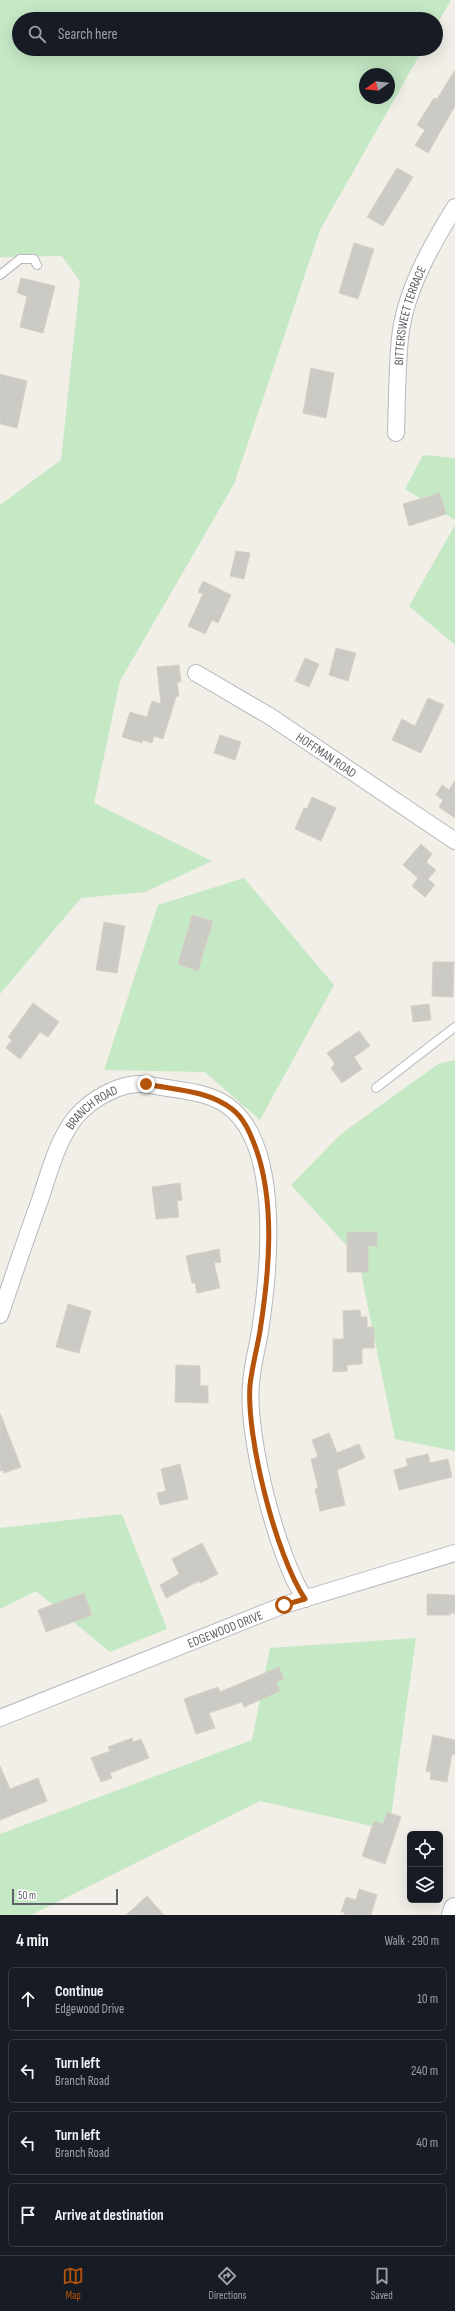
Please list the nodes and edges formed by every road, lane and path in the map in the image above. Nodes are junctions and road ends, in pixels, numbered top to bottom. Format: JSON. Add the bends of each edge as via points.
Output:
{"nodes":[{"id":1,"x":453,"y":215,"type":"edge"},
{"id":2,"x":37,"y":264,"type":"dead end"},
{"id":3,"x":0,"y":275,"type":"edge"},
{"id":4,"x":396,"y":433,"type":"dead end"},
{"id":5,"x":196,"y":673,"type":"dead end"},
{"id":6,"x":455,"y":841,"type":"edge"},
{"id":7,"x":455,"y":1027,"type":"edge"},
{"id":8,"x":376,"y":1088,"type":"dead end"},
{"id":9,"x":0,"y":1315,"type":"edge"},
{"id":10,"x":455,"y":1553,"type":"edge"},
{"id":11,"x":305,"y":1599,"type":"junction"},
{"id":12,"x":0,"y":1718,"type":"edge"},
{"id":13,"x":455,"y":1909,"type":"edge"},
{"id":14,"x":453,"y":1915,"type":"edge"}],
"edges":[{"from":1,"to":4,"type":"street","name":"BITTERSWEET TERRACE","via":[[425,259],[410,299],[400,337]]},
{"from":2,"to":3,"type":"lane","via":[[34,259],[20,259]]},
{"from":5,"to":6,"type":"street","name":"HOFFMAN ROAD","via":[[271,717]]},
{"from":7,"to":8,"type":"lane"},
{"from":9,"to":11,"type":"street","name":"BRANCH ROAD","via":[[51,1167],[75,1119],[87,1106],[103,1094],[128,1085],[146,1084],[211,1096],[232,1109],[242,1119],[251,1135],[262,1165],[267,1191],[268,1267],[250,1385],[252,1430],[273,1524],[297,1586]]},
{"from":10,"to":11,"type":"street","name":"EDGEWOOD DRIVE"},
{"from":11,"to":12,"type":"street","name":"EDGEWOOD DRIVE","via":[[284,1605]]},
{"from":13,"to":14,"type":"street"}]}
